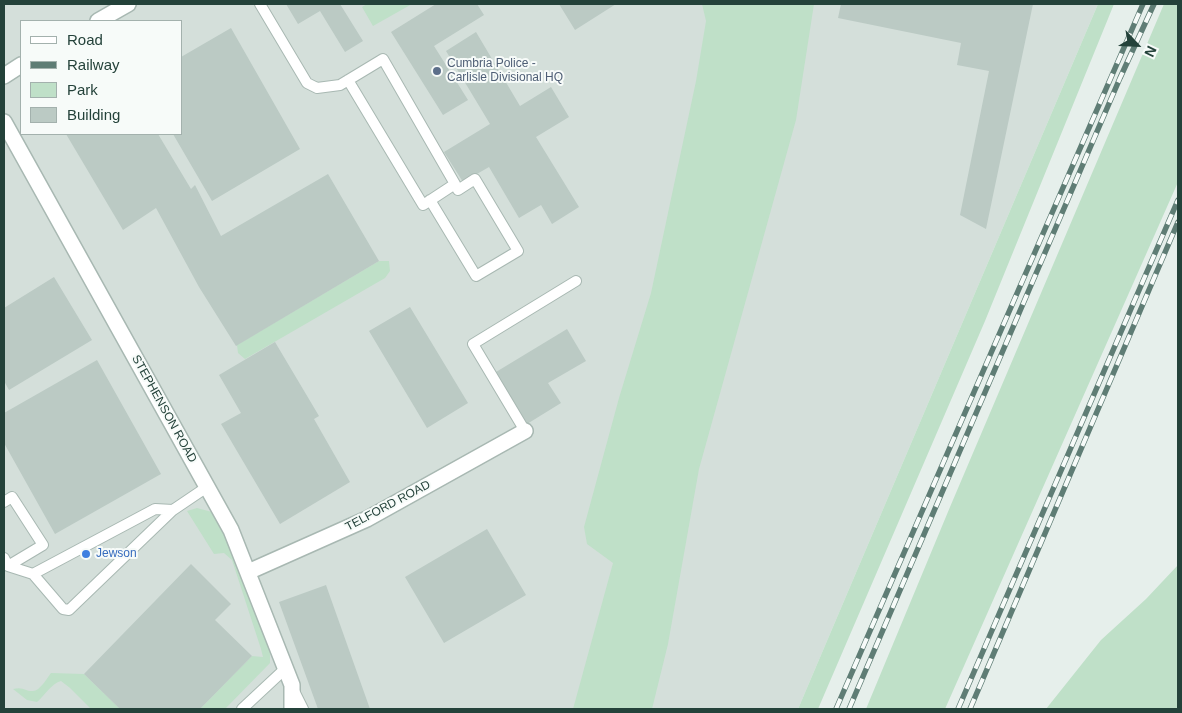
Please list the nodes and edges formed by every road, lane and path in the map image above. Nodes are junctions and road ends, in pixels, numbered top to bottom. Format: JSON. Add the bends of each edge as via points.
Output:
{"nodes":[{"id":1,"x":128,"y":4,"type":"edge"},
{"id":2,"x":260,"y":4,"type":"edge"},
{"id":3,"x":100,"y":20,"type":"edge"},
{"id":4,"x":20,"y":67,"type":"edge"},
{"id":5,"x":4,"y":76,"type":"edge"},
{"id":6,"x":348,"y":80,"type":"junction"},
{"id":7,"x":4,"y":122,"type":"edge"},
{"id":8,"x":454,"y":184,"type":"junction"},
{"id":9,"x":430,"y":200,"type":"junction"},
{"id":10,"x":576,"y":281,"type":"dead end"},
{"id":11,"x":525,"y":431,"type":"joint"},
{"id":12,"x":207,"y":487,"type":"junction"},
{"id":13,"x":4,"y":502,"type":"edge"},
{"id":14,"x":172,"y":510,"type":"junction"},
{"id":15,"x":6,"y":562,"type":"edge"},
{"id":16,"x":248,"y":572,"type":"junction"},
{"id":17,"x":33,"y":574,"type":"junction"},
{"id":18,"x":286,"y":668,"type":"junction"},
{"id":19,"x":292,"y":686,"type":"junction"},
{"id":20,"x":242,"y":709,"type":"edge"},
{"id":21,"x":292,"y":709,"type":"edge"},
{"id":22,"x":303,"y":709,"type":"edge"}],
"edges":[{"from":1,"to":3,"type":"street"},
{"from":2,"to":6,"type":"lane","via":[[307,83],[317,88]]},
{"from":4,"to":5,"type":"street"},
{"from":6,"to":8,"type":"lane","via":[[383,59]]},
{"from":6,"to":9,"type":"lane","via":[[423,205]]},
{"from":7,"to":12,"type":"street","name":"STEPHENSON ROAD"},
{"from":8,"to":9,"type":"lane"},
{"from":8,"to":9,"type":"lane","via":[[458,190],[475,179],[518,251],[476,276]]},
{"from":10,"to":11,"type":"lane","via":[[472,344]]},
{"from":11,"to":16,"type":"street","name":"TELFORD ROAD","via":[[367,519]]},
{"from":12,"to":14,"type":"lane"},
{"from":12,"to":16,"type":"street","name":"STEPHENSON ROAD","via":[[231,530]]},
{"from":13,"to":15,"type":"lane","via":[[12,497],[43,545]]},
{"from":14,"to":17,"type":"lane","via":[[155,509]]},
{"from":14,"to":17,"type":"lane","via":[[69,610],[62,609]]},
{"from":15,"to":17,"type":"lane"},
{"from":16,"to":18,"type":"street","name":"STEPHENSON ROAD"},
{"from":18,"to":19,"type":"street","name":"STEPHENSON ROAD"},
{"from":18,"to":20,"type":"lane"},
{"from":19,"to":21,"type":"street","name":"STEPHENSON ROAD"},
{"from":19,"to":22,"type":"lane"}]}
